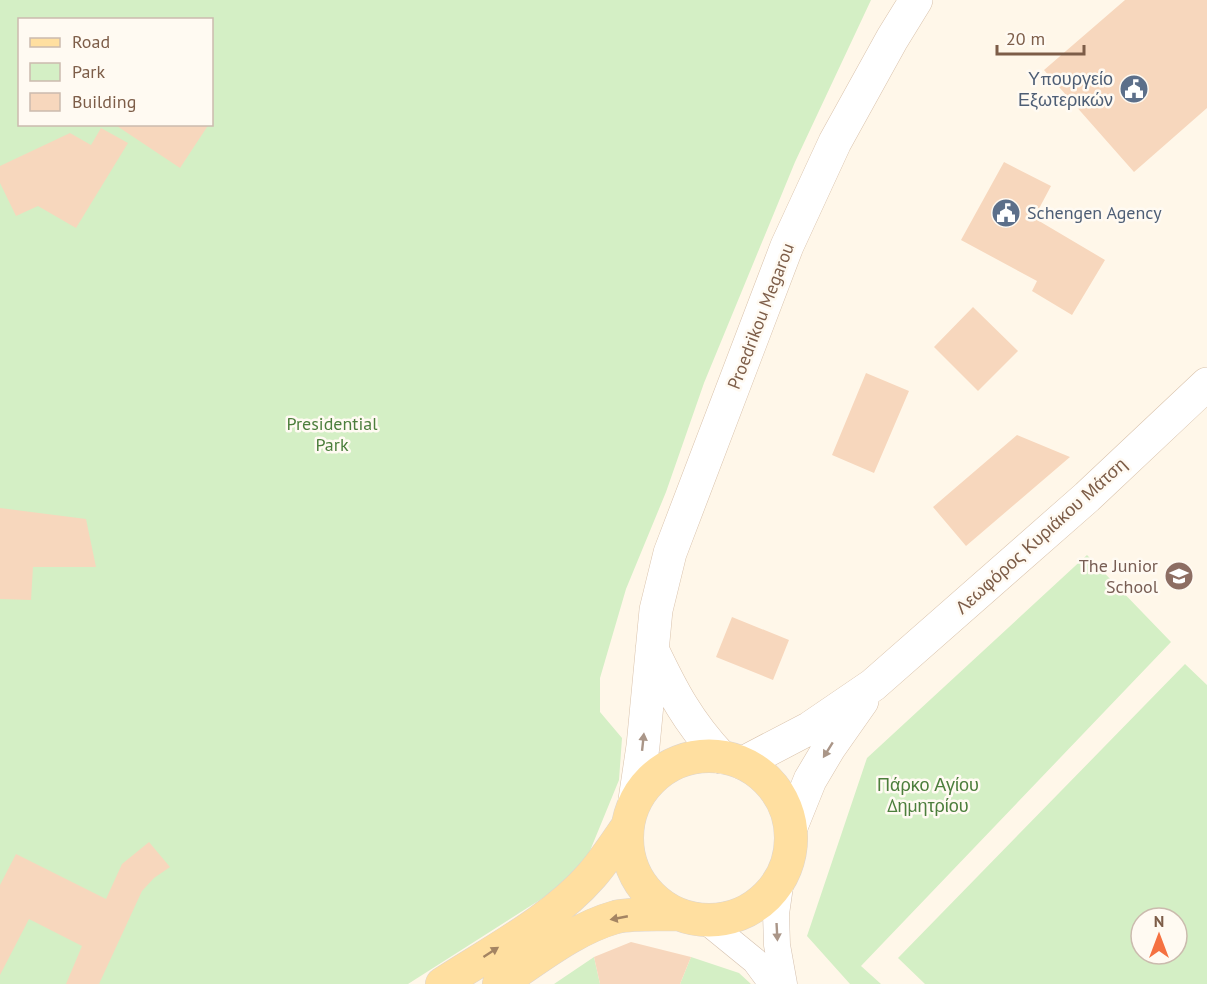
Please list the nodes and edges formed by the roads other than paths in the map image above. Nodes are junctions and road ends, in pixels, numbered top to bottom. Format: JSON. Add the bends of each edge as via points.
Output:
{"nodes":[{"id":1,"x":916,"y":0,"type":"edge"},
{"id":2,"x":1207,"y":384,"type":"edge"},
{"id":3,"x":652,"y":649,"type":"junction"},
{"id":4,"x":873,"y":685,"type":"junction"},
{"id":5,"x":732,"y":760,"type":"junction"},
{"id":6,"x":631,"y":813,"type":"junction"},
{"id":7,"x":791,"y":826,"type":"junction"},
{"id":8,"x":781,"y":879,"type":"junction"},
{"id":9,"x":691,"y":917,"type":"junction"},
{"id":10,"x":442,"y":984,"type":"edge"},
{"id":11,"x":499,"y":984,"type":"edge"},
{"id":12,"x":772,"y":984,"type":"edge"},
{"id":13,"x":784,"y":984,"type":"edge"}],
"edges":[{"from":1,"to":3,"type":"main road","name":"Proedrikou Megarou","via":[[835,142],[787,246],[670,553],[656,610]]},
{"from":2,"to":4,"type":"main road","name":"Λεωφόρος Κυριάκου Μάτση","via":[[1087,497]]},
{"from":3,"to":5,"type":"main road","via":[[699,734]]},
{"from":6,"to":3,"type":"main road","name":"Proedrikou Megarou","one_way":true,"via":[[643,746]]},
{"from":4,"to":5,"type":"main road","name":"Λεωφόρος Κυριάκου Μάτση","via":[[810,728]]},
{"from":4,"to":7,"type":"main road","name":"Λεωφόρος Κυριάκου Μάτση","one_way":true,"via":[[810,780]]},
{"from":5,"to":6,"type":"main road","via":[[693,758],[667,767],[652,778]]},
{"from":5,"to":7,"type":"main road","via":[[770,782],[787,810]]},
{"from":6,"to":9,"type":"main road","via":[[626,842],[633,872],[663,907]]},
{"from":10,"to":6,"type":"main road","one_way":true,"via":[[568,898],[591,876]]},
{"from":7,"to":8,"type":"main road","via":[[789,856]]},
{"from":8,"to":9,"type":"main road","via":[[749,910],[728,918]]},
{"from":8,"to":13,"type":"street","one_way":true,"via":[[776,914]]},
{"from":9,"to":11,"type":"main road","one_way":true,"via":[[618,917],[593,925]]},
{"from":9,"to":12,"type":"street","via":[[755,961]]}]}
